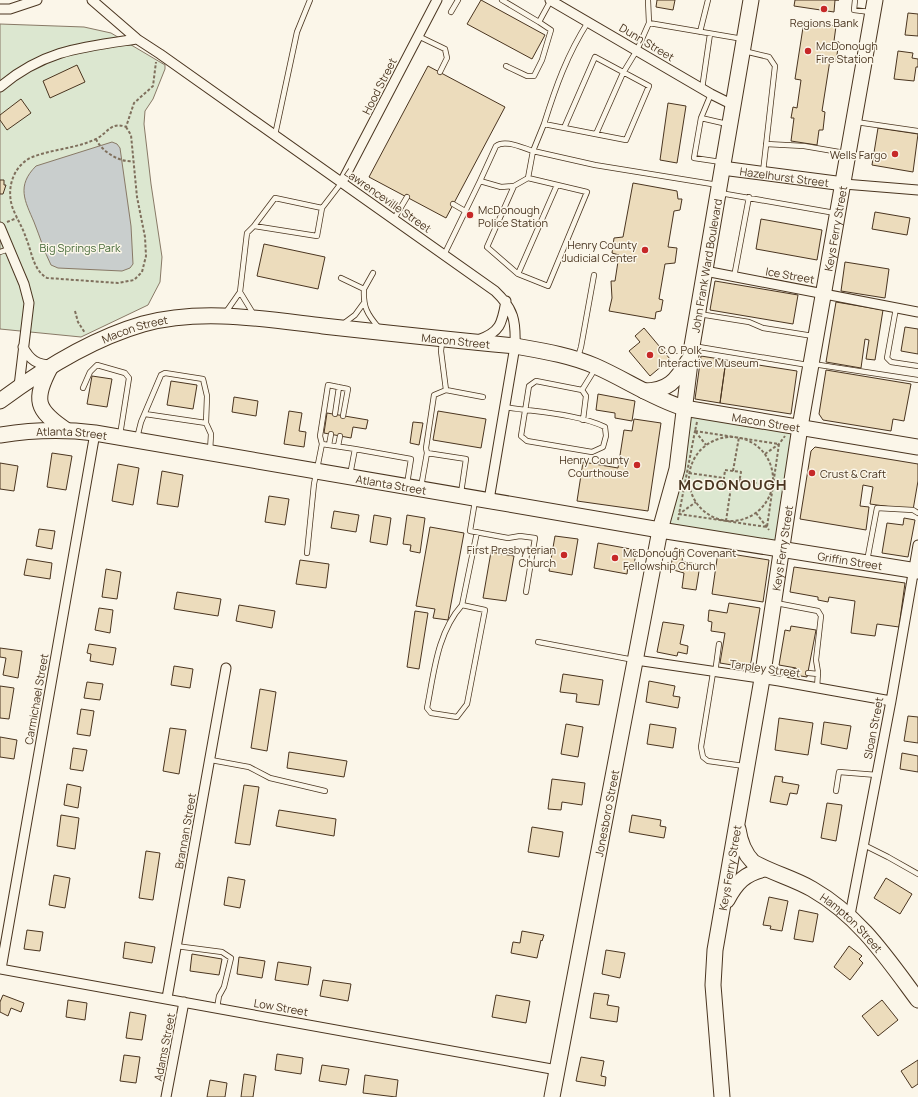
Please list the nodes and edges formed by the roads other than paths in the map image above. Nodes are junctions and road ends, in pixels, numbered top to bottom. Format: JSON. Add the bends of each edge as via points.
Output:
{"nodes":[{"id":1,"x":37,"y":0,"type":"edge"},
{"id":2,"x":92,"y":0,"type":"edge"},
{"id":3,"x":310,"y":0,"type":"edge"},
{"id":4,"x":437,"y":0,"type":"edge"},
{"id":5,"x":458,"y":0,"type":"edge"},
{"id":6,"x":502,"y":0,"type":"edge"},
{"id":7,"x":551,"y":0,"type":"edge"},
{"id":8,"x":648,"y":0,"type":"edge"},
{"id":9,"x":708,"y":0,"type":"edge"},
{"id":10,"x":751,"y":0,"type":"edge"},
{"id":11,"x":855,"y":0,"type":"edge"},
{"id":12,"x":874,"y":6,"type":"edge"},
{"id":13,"x":0,"y":9,"type":"edge"},
{"id":14,"x":452,"y":12,"type":"dead end"},
{"id":15,"x":539,"y":22,"type":"junction"},
{"id":16,"x":588,"y":22,"type":"junction"},
{"id":17,"x":649,"y":23,"type":"junction"},
{"id":18,"x":700,"y":32,"type":"junction"},
{"id":19,"x":710,"y":34,"type":"junction"},
{"id":20,"x":418,"y":36,"type":"junction"},
{"id":21,"x":136,"y":39,"type":"junction"},
{"id":22,"x":744,"y":45,"type":"junction"},
{"id":23,"x":637,"y":50,"type":"junction"},
{"id":24,"x":506,"y":66,"type":"dead end"},
{"id":25,"x":440,"y":72,"type":"dead end"},
{"id":26,"x":622,"y":73,"type":"junction"},
{"id":27,"x":0,"y":87,"type":"edge"},
{"id":28,"x":702,"y":89,"type":"junction"},
{"id":29,"x":710,"y":94,"type":"junction"},
{"id":30,"x":733,"y":105,"type":"junction"},
{"id":31,"x":701,"y":118,"type":"junction"},
{"id":32,"x":854,"y":121,"type":"junction"},
{"id":33,"x":544,"y":124,"type":"junction"},
{"id":34,"x":730,"y":125,"type":"junction"},
{"id":35,"x":564,"y":128,"type":"junction"},
{"id":36,"x":918,"y":131,"type":"edge"},
{"id":37,"x":596,"y":134,"type":"junction"},
{"id":38,"x":275,"y":136,"type":"junction"},
{"id":39,"x":766,"y":144,"type":"junction"},
{"id":40,"x":533,"y":151,"type":"junction"},
{"id":41,"x":849,"y":153,"type":"junction"},
{"id":42,"x":723,"y":165,"type":"junction"},
{"id":43,"x":762,"y":173,"type":"junction"},
{"id":44,"x":528,"y":178,"type":"junction"},
{"id":45,"x":480,"y":181,"type":"junction"},
{"id":46,"x":342,"y":182,"type":"junction"},
{"id":47,"x":844,"y":184,"type":"junction"},
{"id":48,"x":557,"y":185,"type":"junction"},
{"id":49,"x":514,"y":186,"type":"junction"},
{"id":50,"x":719,"y":189,"type":"junction"},
{"id":51,"x":918,"y":190,"type":"edge"},
{"id":52,"x":407,"y":197,"type":"dead end"},
{"id":53,"x":749,"y":197,"type":"junction"},
{"id":54,"x":453,"y":204,"type":"dead end"},
{"id":55,"x":322,"y":208,"type":"junction"},
{"id":56,"x":465,"y":211,"type":"junction"},
{"id":57,"x":839,"y":213,"type":"junction"},
{"id":58,"x":394,"y":219,"type":"junction"},
{"id":59,"x":254,"y":226,"type":"junction"},
{"id":60,"x":0,"y":227,"type":"edge"},
{"id":61,"x":9,"y":249,"type":"junction"},
{"id":62,"x":0,"y":252,"type":"edge"},
{"id":63,"x":444,"y":255,"type":"junction"},
{"id":64,"x":704,"y":271,"type":"junction"},
{"id":65,"x":373,"y":273,"type":"dead end"},
{"id":66,"x":518,"y":274,"type":"junction"},
{"id":67,"x":594,"y":275,"type":"dead end"},
{"id":68,"x":734,"y":277,"type":"junction"},
{"id":69,"x":341,"y":278,"type":"dead end"},
{"id":70,"x":364,"y":289,"type":"junction"},
{"id":71,"x":240,"y":292,"type":"junction"},
{"id":72,"x":825,"y":293,"type":"junction"},
{"id":73,"x":506,"y":301,"type":"junction"},
{"id":74,"x":363,"y":304,"type":"junction"},
{"id":75,"x":896,"y":308,"type":"junction"},
{"id":76,"x":918,"y":312,"type":"edge"},
{"id":77,"x":698,"y":313,"type":"junction"},
{"id":78,"x":223,"y":316,"type":"junction"},
{"id":79,"x":256,"y":319,"type":"junction"},
{"id":80,"x":338,"y":328,"type":"junction"},
{"id":81,"x":382,"y":332,"type":"junction"},
{"id":82,"x":817,"y":337,"type":"junction"},
{"id":83,"x":442,"y":339,"type":"junction"},
{"id":84,"x":474,"y":342,"type":"junction"},
{"id":85,"x":515,"y":346,"type":"junction"},
{"id":86,"x":24,"y":347,"type":"junction"},
{"id":87,"x":691,"y":351,"type":"junction"},
{"id":88,"x":577,"y":359,"type":"junction"},
{"id":89,"x":811,"y":364,"type":"junction"},
{"id":90,"x":52,"y":366,"type":"junction"},
{"id":91,"x":918,"y":366,"type":"edge"},
{"id":92,"x":596,"y":367,"type":"junction"},
{"id":93,"x":918,"y":380,"type":"edge"},
{"id":94,"x":19,"y":386,"type":"junction"},
{"id":95,"x":339,"y":387,"type":"junction"},
{"id":96,"x":83,"y":388,"type":"dead end"},
{"id":97,"x":446,"y":390,"type":"junction"},
{"id":98,"x":582,"y":390,"type":"junction"},
{"id":99,"x":644,"y":391,"type":"junction"},
{"id":100,"x":483,"y":397,"type":"dead end"},
{"id":101,"x":0,"y":401,"type":"edge"},
{"id":102,"x":505,"y":407,"type":"junction"},
{"id":103,"x":684,"y":408,"type":"junction"},
{"id":104,"x":525,"y":410,"type":"junction"},
{"id":105,"x":145,"y":414,"type":"junction"},
{"id":106,"x":335,"y":414,"type":"dead end"},
{"id":107,"x":344,"y":416,"type":"dead end"},
{"id":108,"x":583,"y":420,"type":"junction"},
{"id":109,"x":206,"y":423,"type":"junction"},
{"id":110,"x":800,"y":427,"type":"junction"},
{"id":111,"x":66,"y":430,"type":"junction"},
{"id":112,"x":95,"y":433,"type":"junction"},
{"id":113,"x":331,"y":434,"type":"dead end"},
{"id":114,"x":0,"y":435,"type":"edge"},
{"id":115,"x":340,"y":436,"type":"dead end"},
{"id":116,"x":120,"y":437,"type":"junction"},
{"id":117,"x":137,"y":440,"type":"junction"},
{"id":118,"x":322,"y":444,"type":"junction"},
{"id":119,"x":330,"y":445,"type":"junction"},
{"id":120,"x":338,"y":446,"type":"junction"},
{"id":121,"x":918,"y":447,"type":"edge"},
{"id":122,"x":355,"y":449,"type":"junction"},
{"id":123,"x":210,"y":452,"type":"junction"},
{"id":124,"x":427,"y":453,"type":"junction"},
{"id":125,"x":317,"y":470,"type":"junction"},
{"id":126,"x":350,"y":476,"type":"junction"},
{"id":127,"x":414,"y":487,"type":"junction"},
{"id":128,"x":460,"y":494,"type":"junction"},
{"id":129,"x":482,"y":499,"type":"junction"},
{"id":130,"x":918,"y":513,"type":"edge"},
{"id":131,"x":660,"y":530,"type":"junction"},
{"id":132,"x":477,"y":532,"type":"junction"},
{"id":133,"x":918,"y":545,"type":"edge"},
{"id":134,"x":783,"y":549,"type":"junction"},
{"id":135,"x":307,"y":553,"type":"dead end"},
{"id":136,"x":867,"y":562,"type":"junction"},
{"id":137,"x":916,"y":570,"type":"edge"},
{"id":138,"x":526,"y":592,"type":"dead end"},
{"id":139,"x":774,"y":603,"type":"junction"},
{"id":140,"x":462,"y":605,"type":"junction"},
{"id":141,"x":538,"y":642,"type":"dead end"},
{"id":142,"x":719,"y":644,"type":"dead end"},
{"id":143,"x":636,"y":660,"type":"junction"},
{"id":144,"x":226,"y":668,"type":"dead end"},
{"id":145,"x":796,"y":671,"type":"dead end"},
{"id":146,"x":714,"y":673,"type":"junction"},
{"id":147,"x":808,"y":673,"type":"dead end"},
{"id":148,"x":818,"y":674,"type":"junction"},
{"id":149,"x":762,"y":679,"type":"junction"},
{"id":150,"x":779,"y":682,"type":"junction"},
{"id":151,"x":816,"y":688,"type":"junction"},
{"id":152,"x":891,"y":701,"type":"junction"},
{"id":153,"x":211,"y":760,"type":"junction"},
{"id":154,"x":747,"y":766,"type":"junction"},
{"id":155,"x":876,"y":775,"type":"junction"},
{"id":156,"x":325,"y":791,"type":"dead end"},
{"id":157,"x":836,"y":791,"type":"dead end"},
{"id":158,"x":737,"y":824,"type":"junction"},
{"id":159,"x":864,"y":846,"type":"junction"},
{"id":160,"x":765,"y":869,"type":"junction"},
{"id":161,"x":918,"y":874,"type":"edge"},
{"id":162,"x":722,"y":910,"type":"junction"},
{"id":163,"x":850,"y":915,"type":"junction"},
{"id":164,"x":176,"y":946,"type":"junction"},
{"id":165,"x":0,"y":969,"type":"edge"},
{"id":166,"x":167,"y":998,"type":"junction"},
{"id":167,"x":918,"y":1000,"type":"edge"},
{"id":168,"x":184,"y":1002,"type":"junction"},
{"id":169,"x":217,"y":1008,"type":"junction"},
{"id":170,"x":557,"y":1070,"type":"junction"},
{"id":171,"x":166,"y":1097,"type":"edge"},
{"id":172,"x":552,"y":1097,"type":"edge"},
{"id":173,"x":722,"y":1097,"type":"edge"}],
"edges":[{"from":1,"to":13,"type":"street","via":[[10,9]]},
{"from":2,"to":21,"type":"street","name":"Lawrenceville Street"},
{"from":3,"to":38,"type":"lane","via":[[297,32]]},
{"from":4,"to":20,"type":"street","name":"Hood Street"},
{"from":5,"to":14,"type":"lane"},
{"from":6,"to":15,"type":"lane"},
{"from":7,"to":15,"type":"lane"},
{"from":7,"to":16,"type":"street","name":"Dunn Street"},
{"from":8,"to":17,"type":"lane"},
{"from":9,"to":18,"type":"lane"},
{"from":10,"to":22,"type":"main road","name":"John Frank Ward Boulevard"},
{"from":11,"to":12,"type":"lane","via":[[854,10]]},
{"from":12,"to":32,"type":"main road","name":"Keys Ferry Street"},
{"from":15,"to":24,"type":"lane","via":[[551,30],[534,76],[527,76]]},
{"from":16,"to":23,"type":"street","name":"Dunn Street"},
{"from":16,"to":33,"type":"lane","via":[[572,47],[556,84]]},
{"from":17,"to":18,"type":"lane"},
{"from":17,"to":23,"type":"lane"},
{"from":18,"to":19,"type":"lane"},
{"from":19,"to":22,"type":"lane"},
{"from":19,"to":28,"type":"lane"},
{"from":20,"to":25,"type":"lane","via":[[445,49],[447,58]]},
{"from":20,"to":46,"type":"street","name":"Hood Street"},
{"from":21,"to":27,"type":"street","via":[[63,51],[26,68]]},
{"from":21,"to":38,"type":"street","name":"Lawrenceville Street"},
{"from":22,"to":30,"type":"main road","name":"John Frank Ward Boulevard"},
{"from":22,"to":39,"type":"lane","via":[[769,57],[775,66]]},
{"from":23,"to":26,"type":"lane"},
{"from":23,"to":28,"type":"street","name":"Dunn Street"},
{"from":26,"to":35,"type":"lane","via":[[595,56]]},
{"from":26,"to":37,"type":"lane"},
{"from":26,"to":37,"type":"lane","via":[[649,86],[626,140]]},
{"from":28,"to":29,"type":"street","name":"Dunn Street"},
{"from":29,"to":30,"type":"street","name":"Dunn Street"},
{"from":29,"to":31,"type":"lane"},
{"from":30,"to":34,"type":"main road","name":"John Frank Ward Boulevard"},
{"from":31,"to":34,"type":"lane"},
{"from":31,"to":42,"type":"lane","via":[[694,158]]},
{"from":32,"to":36,"type":"lane"},
{"from":32,"to":41,"type":"main road","name":"Keys Ferry Street"},
{"from":33,"to":35,"type":"lane"},
{"from":33,"to":40,"type":"lane"},
{"from":34,"to":42,"type":"main road","name":"John Frank Ward Boulevard"},
{"from":35,"to":37,"type":"lane"},
{"from":38,"to":46,"type":"street","name":"Lawrenceville Street"},
{"from":39,"to":41,"type":"lane","via":[[804,146]]},
{"from":39,"to":43,"type":"lane"},
{"from":40,"to":44,"type":"lane"},
{"from":40,"to":45,"type":"lane","via":[[500,143],[496,146]]},
{"from":40,"to":50,"type":"lane"},
{"from":41,"to":47,"type":"main road","name":"Keys Ferry Street"},
{"from":42,"to":43,"type":"main road","name":"Hazelhurst Street"},
{"from":42,"to":50,"type":"main road","name":"John Frank Ward Boulevard"},
{"from":43,"to":47,"type":"main road","name":"Hazelhurst Street"},
{"from":44,"to":48,"type":"lane"},
{"from":44,"to":49,"type":"lane"},
{"from":45,"to":49,"type":"lane","via":[[501,187]]},
{"from":45,"to":56,"type":"lane"},
{"from":46,"to":55,"type":"lane"},
{"from":46,"to":58,"type":"street","name":"Lawrenceville Street"},
{"from":47,"to":51,"type":"street","name":"Hazelhurst Street"},
{"from":47,"to":57,"type":"main road","name":"Keys Ferry Street"},
{"from":48,"to":66,"type":"lane"},
{"from":48,"to":66,"type":"lane","via":[[587,192],[548,286]]},
{"from":49,"to":66,"type":"lane","via":[[487,247]]},
{"from":50,"to":53,"type":"lane"},
{"from":50,"to":64,"type":"main road","name":"John Frank Ward Boulevard"},
{"from":52,"to":58,"type":"lane"},
{"from":53,"to":57,"type":"lane"},
{"from":53,"to":68,"type":"lane"},
{"from":54,"to":56,"type":"lane"},
{"from":55,"to":59,"type":"lane","via":[[275,198]]},
{"from":55,"to":59,"type":"lane","via":[[317,236]]},
{"from":56,"to":63,"type":"lane"},
{"from":57,"to":72,"type":"main road","name":"Keys Ferry Street"},
{"from":58,"to":63,"type":"street","name":"Lawrenceville Street"},
{"from":59,"to":71,"type":"lane","via":[[247,233]]},
{"from":60,"to":61,"type":"street"},
{"from":61,"to":62,"type":"lane"},
{"from":61,"to":86,"type":"street","via":[[29,303]]},
{"from":63,"to":73,"type":"street","name":"Lawrenceville Street"},
{"from":64,"to":68,"type":"street","name":"Ice Street"},
{"from":64,"to":77,"type":"main road","name":"John Frank Ward Boulevard"},
{"from":65,"to":70,"type":"lane"},
{"from":67,"to":88,"type":"lane"},
{"from":68,"to":72,"type":"street","name":"Ice Street"},
{"from":69,"to":70,"type":"lane"},
{"from":70,"to":74,"type":"lane"},
{"from":71,"to":78,"type":"lane"},
{"from":71,"to":79,"type":"lane"},
{"from":72,"to":75,"type":"street","name":"Ice Street"},
{"from":72,"to":82,"type":"main road","name":"Keys Ferry Street"},
{"from":73,"to":84,"type":"street","via":[[498,329],[491,336]]},
{"from":73,"to":85,"type":"street","name":"Lawrenceville Street","via":[[516,324]]},
{"from":74,"to":80,"type":"lane","via":[[355,315]]},
{"from":74,"to":81,"type":"lane"},
{"from":75,"to":76,"type":"street","name":"Ice Street"},
{"from":75,"to":91,"type":"lane","via":[[887,358],[890,362]]},
{"from":77,"to":82,"type":"lane"},
{"from":77,"to":87,"type":"main road","name":"John Frank Ward Boulevard"},
{"from":78,"to":79,"type":"main road","name":"Macon Street"},
{"from":78,"to":90,"type":"main road","name":"Macon Street","via":[[170,319],[144,324],[90,345]]},
{"from":79,"to":80,"type":"main road","name":"Macon Street"},
{"from":80,"to":81,"type":"main road","name":"Macon Street"},
{"from":81,"to":83,"type":"main road","name":"Macon Street"},
{"from":82,"to":89,"type":"main road","name":"Keys Ferry Street"},
{"from":83,"to":84,"type":"main road","name":"Macon Street"},
{"from":83,"to":97,"type":"lane"},
{"from":84,"to":85,"type":"main road","name":"Macon Street"},
{"from":85,"to":88,"type":"main road","name":"Macon Street"},
{"from":85,"to":102,"type":"street","name":"Lawrenceville Street"},
{"from":86,"to":90,"type":"street","via":[[34,362]]},
{"from":86,"to":94,"type":"street"},
{"from":87,"to":89,"type":"lane"},
{"from":87,"to":99,"type":"main road","via":[[678,378],[671,384],[657,391]]},
{"from":87,"to":103,"type":"main road","name":"John Frank Ward Boulevard"},
{"from":88,"to":92,"type":"main road","name":"Macon Street"},
{"from":89,"to":93,"type":"lane"},
{"from":89,"to":110,"type":"main road","name":"Keys Ferry Street"},
{"from":90,"to":94,"type":"main road","name":"Macon Street"},
{"from":90,"to":111,"type":"main road","via":[[42,382],[40,402],[50,420]]},
{"from":92,"to":98,"type":"lane"},
{"from":92,"to":99,"type":"main road","name":"Macon Street"},
{"from":94,"to":101,"type":"main road","name":"Macon Street"},
{"from":95,"to":106,"type":"lane"},
{"from":95,"to":107,"type":"lane","via":[[348,389]]},
{"from":95,"to":118,"type":"lane","via":[[328,385],[320,436]]},
{"from":96,"to":116,"type":"lane","via":[[90,372],[97,365],[126,373],[129,378]]},
{"from":97,"to":100,"type":"lane"},
{"from":97,"to":124,"type":"lane","via":[[434,396]]},
{"from":98,"to":104,"type":"lane","via":[[536,381],[529,386]]},
{"from":98,"to":108,"type":"lane","via":[[586,396]]},
{"from":99,"to":103,"type":"main road","name":"Macon Street"},
{"from":102,"to":104,"type":"lane"},
{"from":102,"to":129,"type":"street","name":"Lawrenceville Street"},
{"from":103,"to":110,"type":"main road","name":"Macon Street"},
{"from":103,"to":131,"type":"main road","name":"John Frank Ward Boulevard","via":[[683,436],[677,469]]},
{"from":104,"to":108,"type":"lane"},
{"from":104,"to":108,"type":"lane","via":[[521,436],[527,441],[592,452],[603,447],[605,427],[593,421]]},
{"from":105,"to":109,"type":"lane"},
{"from":105,"to":109,"type":"lane","via":[[161,376],[165,373],[203,379],[207,396]]},
{"from":105,"to":117,"type":"lane"},
{"from":109,"to":123,"type":"lane","via":[[211,434]]},
{"from":110,"to":121,"type":"main road","name":"Macon Street"},
{"from":110,"to":134,"type":"main road","name":"Keys Ferry Street"},
{"from":111,"to":112,"type":"main road","name":"Atlanta Street"},
{"from":111,"to":114,"type":"main road","name":"Atlanta Street","via":[[23,431]]},
{"from":112,"to":116,"type":"main road","name":"Atlanta Street"},
{"from":112,"to":165,"type":"street","name":"Carmichael Street"},
{"from":113,"to":119,"type":"lane"},
{"from":115,"to":120,"type":"lane"},
{"from":116,"to":117,"type":"main road","name":"Atlanta Street"},
{"from":117,"to":123,"type":"main road","name":"Atlanta Street"},
{"from":118,"to":119,"type":"lane"},
{"from":118,"to":125,"type":"lane"},
{"from":119,"to":120,"type":"lane"},
{"from":120,"to":122,"type":"lane"},
{"from":122,"to":126,"type":"lane"},
{"from":122,"to":127,"type":"lane","via":[[411,459]]},
{"from":123,"to":125,"type":"main road","name":"Atlanta Street"},
{"from":124,"to":127,"type":"lane"},
{"from":124,"to":128,"type":"lane","via":[[466,459]]},
{"from":125,"to":126,"type":"main road","name":"Atlanta Street"},
{"from":125,"to":135,"type":"lane"},
{"from":126,"to":127,"type":"main road","name":"Atlanta Street"},
{"from":127,"to":128,"type":"main road","name":"Atlanta Street"},
{"from":128,"to":129,"type":"main road","name":"Atlanta Street"},
{"from":129,"to":131,"type":"main road","name":"Atlanta Street"},
{"from":129,"to":132,"type":"lane","via":[[470,531]]},
{"from":130,"to":136,"type":"lane","via":[[913,510],[877,508]]},
{"from":131,"to":134,"type":"main road","name":"Atlanta Street"},
{"from":131,"to":143,"type":"main road","name":"Jonesboro Street"},
{"from":132,"to":138,"type":"lane","via":[[508,538],[535,538]]},
{"from":132,"to":140,"type":"lane"},
{"from":133,"to":137,"type":"street","name":"Sloan Street"},
{"from":134,"to":136,"type":"main road","name":"Griffin Street"},
{"from":134,"to":139,"type":"main road","name":"Keys Ferry Street"},
{"from":136,"to":137,"type":"main road","name":"Griffin Street"},
{"from":137,"to":152,"type":"street","name":"Sloan Street"},
{"from":139,"to":148,"type":"lane","via":[[820,613],[816,660]]},
{"from":139,"to":149,"type":"main road","name":"Keys Ferry Street"},
{"from":140,"to":140,"type":"lane","via":[[485,610],[467,704],[457,717],[431,713],[427,708],[444,633],[453,615]]},
{"from":141,"to":143,"type":"lane"},
{"from":142,"to":146,"type":"lane"},
{"from":143,"to":146,"type":"street","name":"Tarpley Street"},
{"from":143,"to":170,"type":"main road","name":"Jonesboro Street"},
{"from":144,"to":153,"type":"street","name":"Brannan Street"},
{"from":145,"to":150,"type":"lane","via":[[789,672]]},
{"from":146,"to":149,"type":"street","name":"Tarpley Street"},
{"from":146,"to":154,"type":"lane","via":[[701,747],[703,757],[708,761]]},
{"from":147,"to":148,"type":"lane"},
{"from":148,"to":151,"type":"lane"},
{"from":149,"to":150,"type":"street","name":"Tarpley Street"},
{"from":149,"to":154,"type":"main road","name":"Keys Ferry Street"},
{"from":150,"to":151,"type":"street","name":"Tarpley Street"},
{"from":151,"to":152,"type":"street","name":"Tarpley Street"},
{"from":152,"to":155,"type":"street","name":"Sloan Street"},
{"from":153,"to":156,"type":"lane","via":[[249,766],[270,778]]},
{"from":153,"to":164,"type":"street","name":"Brannan Street"},
{"from":154,"to":158,"type":"main road","name":"Keys Ferry Street"},
{"from":155,"to":157,"type":"lane","via":[[839,772]]},
{"from":155,"to":159,"type":"street","name":"Sloan Street"},
{"from":158,"to":160,"type":"main road","name":"Hampton Street","via":[[746,855]]},
{"from":158,"to":162,"type":"main road","name":"Keys Ferry Street"},
{"from":159,"to":161,"type":"lane"},
{"from":159,"to":163,"type":"street","name":"Sloan Street"},
{"from":160,"to":162,"type":"main road","via":[[741,878]]},
{"from":160,"to":163,"type":"main road","name":"Hampton Street","via":[[794,879]]},
{"from":162,"to":173,"type":"main road","name":"Keys Ferry Street","via":[[715,950],[713,985]]},
{"from":163,"to":167,"type":"main road","name":"Hampton Street"},
{"from":164,"to":166,"type":"street","name":"Brannan Street"},
{"from":164,"to":169,"type":"lane","via":[[222,952],[231,958]]},
{"from":165,"to":166,"type":"street","name":"Low Street"},
{"from":166,"to":168,"type":"street","name":"Low Street"},
{"from":168,"to":169,"type":"street","name":"Low Street"},
{"from":168,"to":171,"type":"street","name":"Adams Street"},
{"from":169,"to":170,"type":"street","name":"Low Street"},
{"from":170,"to":172,"type":"main road","name":"Jonesboro Street"}]}
